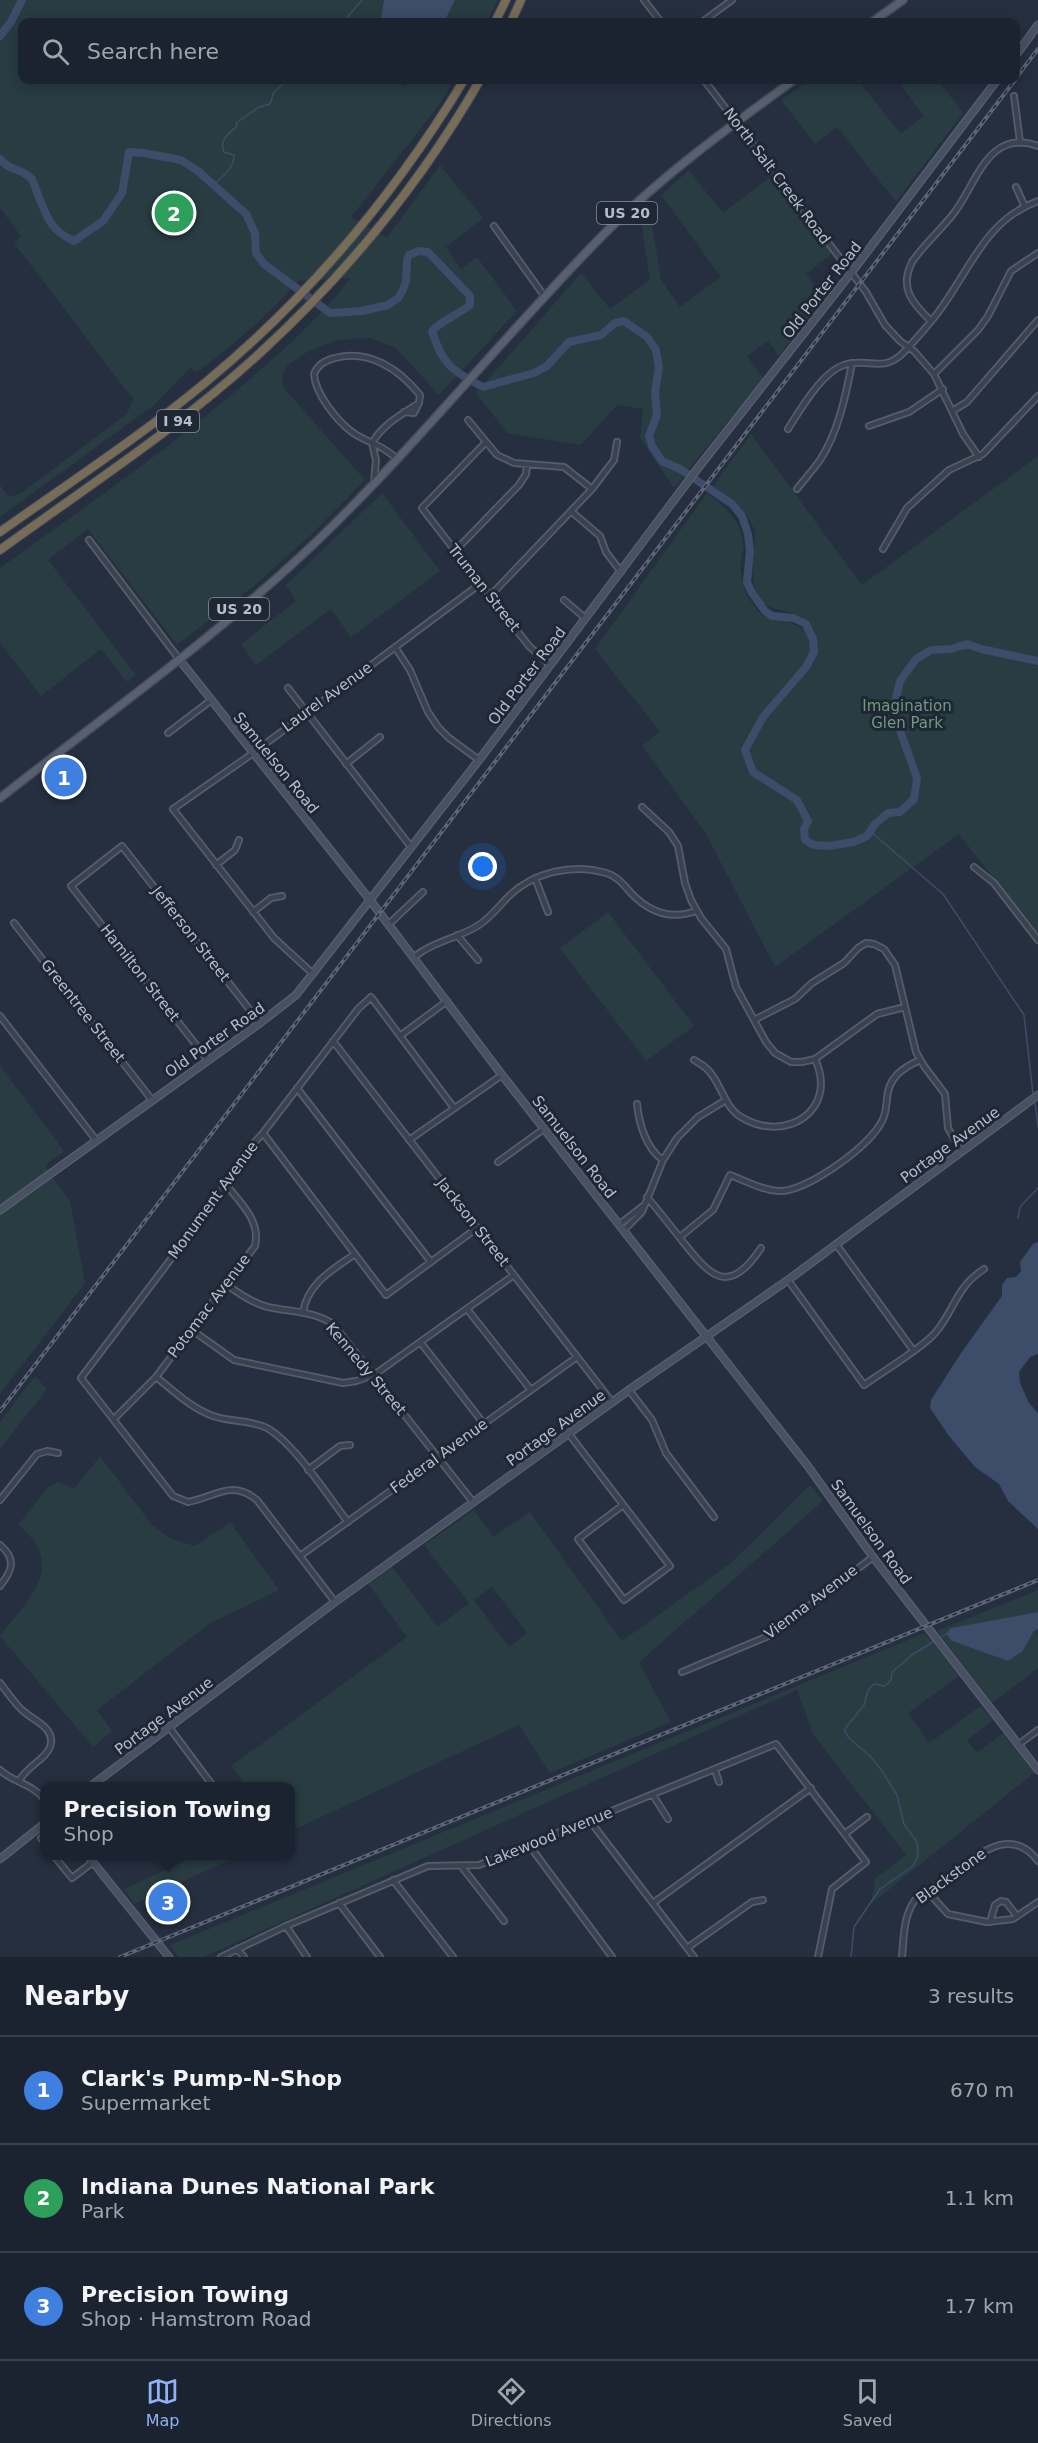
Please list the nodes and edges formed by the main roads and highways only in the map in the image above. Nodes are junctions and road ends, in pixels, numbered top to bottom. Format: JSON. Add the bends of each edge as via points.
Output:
{"nodes":[{"id":1,"x":506,"y":0,"type":"edge"},
{"id":2,"x":521,"y":0,"type":"edge"},
{"id":3,"x":903,"y":0,"type":"edge"},
{"id":4,"x":497,"y":18,"type":"edge"},
{"id":5,"x":513,"y":18,"type":"edge"},
{"id":6,"x":878,"y":18,"type":"edge"},
{"id":7,"x":461,"y":84,"type":"edge"},
{"id":8,"x":477,"y":84,"type":"edge"},
{"id":9,"x":788,"y":84,"type":"edge"},
{"id":10,"x":0,"y":532,"type":"edge"},
{"id":11,"x":0,"y":550,"type":"edge"},
{"id":12,"x":0,"y":798,"type":"edge"}],
"edges":[{"from":1,"to":4,"type":"highway"},
{"from":2,"to":5,"type":"highway"},
{"from":3,"to":6,"type":"main road"},
{"from":7,"to":10,"type":"highway","number":"I 94","via":[[399,178],[292,303],[205,382]]},
{"from":8,"to":11,"type":"highway","number":"I 94","via":[[423,168],[360,250],[302,313],[180,419]]},
{"from":9,"to":12,"type":"main road","number":"US 20","via":[[647,194],[607,232],[375,482],[287,569]]}]}
